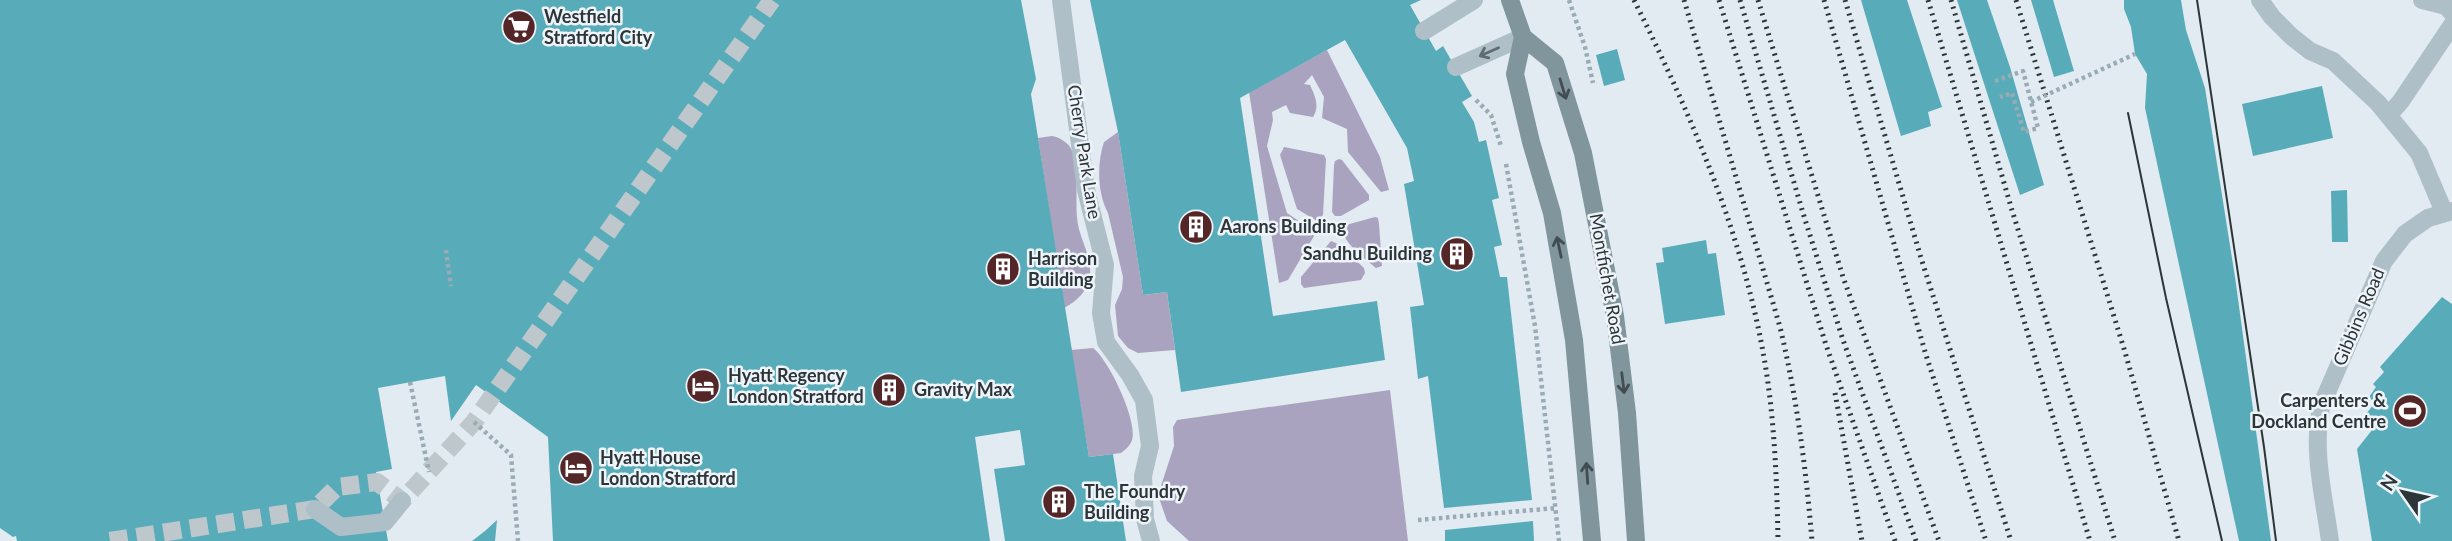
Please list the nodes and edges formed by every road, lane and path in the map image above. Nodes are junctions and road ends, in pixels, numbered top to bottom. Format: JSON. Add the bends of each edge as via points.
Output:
{"nodes":[{"id":1,"x":1061,"y":0,"type":"edge"},
{"id":2,"x":1474,"y":0,"type":"edge"},
{"id":3,"x":1510,"y":0,"type":"edge"},
{"id":4,"x":2260,"y":0,"type":"edge"},
{"id":5,"x":2422,"y":0,"type":"edge"},
{"id":6,"x":2452,"y":13,"type":"edge"},
{"id":7,"x":2452,"y":25,"type":"edge"},
{"id":8,"x":1424,"y":31,"type":"dead end"},
{"id":9,"x":1523,"y":37,"type":"junction"},
{"id":10,"x":2135,"y":54,"type":"dead end"},
{"id":11,"x":1456,"y":67,"type":"dead end"},
{"id":12,"x":1995,"y":81,"type":"dead end"},
{"id":13,"x":2000,"y":97,"type":"dead end"},
{"id":14,"x":1476,"y":100,"type":"dead end"},
{"id":15,"x":2031,"y":102,"type":"junction"},
{"id":16,"x":2389,"y":115,"type":"junction"},
{"id":17,"x":2448,"y":211,"type":"edge"},
{"id":18,"x":446,"y":250,"type":"dead end"},
{"id":19,"x":451,"y":286,"type":"dead end"},
{"id":20,"x":410,"y":382,"type":"dead end"},
{"id":21,"x":474,"y":422,"type":"dead end"},
{"id":22,"x":429,"y":472,"type":"dead end"},
{"id":23,"x":402,"y":501,"type":"dead end"},
{"id":24,"x":1556,"y":508,"type":"junction"},
{"id":25,"x":316,"y":509,"type":"dead end"},
{"id":26,"x":1418,"y":520,"type":"dead end"},
{"id":27,"x":518,"y":541,"type":"edge"},
{"id":28,"x":1151,"y":541,"type":"edge"},
{"id":29,"x":1559,"y":541,"type":"edge"},
{"id":30,"x":1592,"y":541,"type":"edge"},
{"id":31,"x":1636,"y":541,"type":"edge"},
{"id":32,"x":2330,"y":541,"type":"edge"}],
"edges":[{"from":1,"to":28,"type":"street","name":"Cherry Park Lane","via":[[1086,190],[1105,265],[1101,313],[1106,342],[1144,400],[1150,446],[1143,476],[1145,519]]},
{"from":2,"to":8,"type":"street"},
{"from":3,"to":9,"type":"street"},
{"from":4,"to":16,"type":"street","via":[[2291,36],[2333,61]]},
{"from":5,"to":6,"type":"street","via":[[2446,6]]},
{"from":7,"to":16,"type":"street"},
{"from":9,"to":11,"type":"street","one_way":true},
{"from":30,"to":9,"type":"street","one_way":true,"via":[[1583,417],[1564,275],[1515,74]]},
{"from":9,"to":31,"type":"street","name":"Montfichet Road","one_way":true,"via":[[1555,64],[1583,153],[1615,316]]},
{"from":10,"to":15,"type":"path","bridge":true},
{"from":12,"to":15,"type":"path","via":[[2023,71]]},
{"from":13,"to":15,"type":"path","via":[[2012,93],[2024,132],[2038,128]]},
{"from":14,"to":24,"type":"path","via":[[1491,115],[1514,205],[1535,326]]},
{"from":16,"to":17,"type":"street","via":[[2419,153]]},
{"from":17,"to":32,"type":"street","name":"Gibbins Road","via":[[2405,234],[2384,261],[2322,404],[2318,441]]},
{"from":18,"to":19,"type":"path"},
{"from":20,"to":22,"type":"path"},
{"from":21,"to":27,"type":"path","via":[[511,455]]},
{"from":23,"to":25,"type":"street","via":[[385,522],[341,527]]},
{"from":24,"to":26,"type":"path"},
{"from":24,"to":29,"type":"path"}]}
